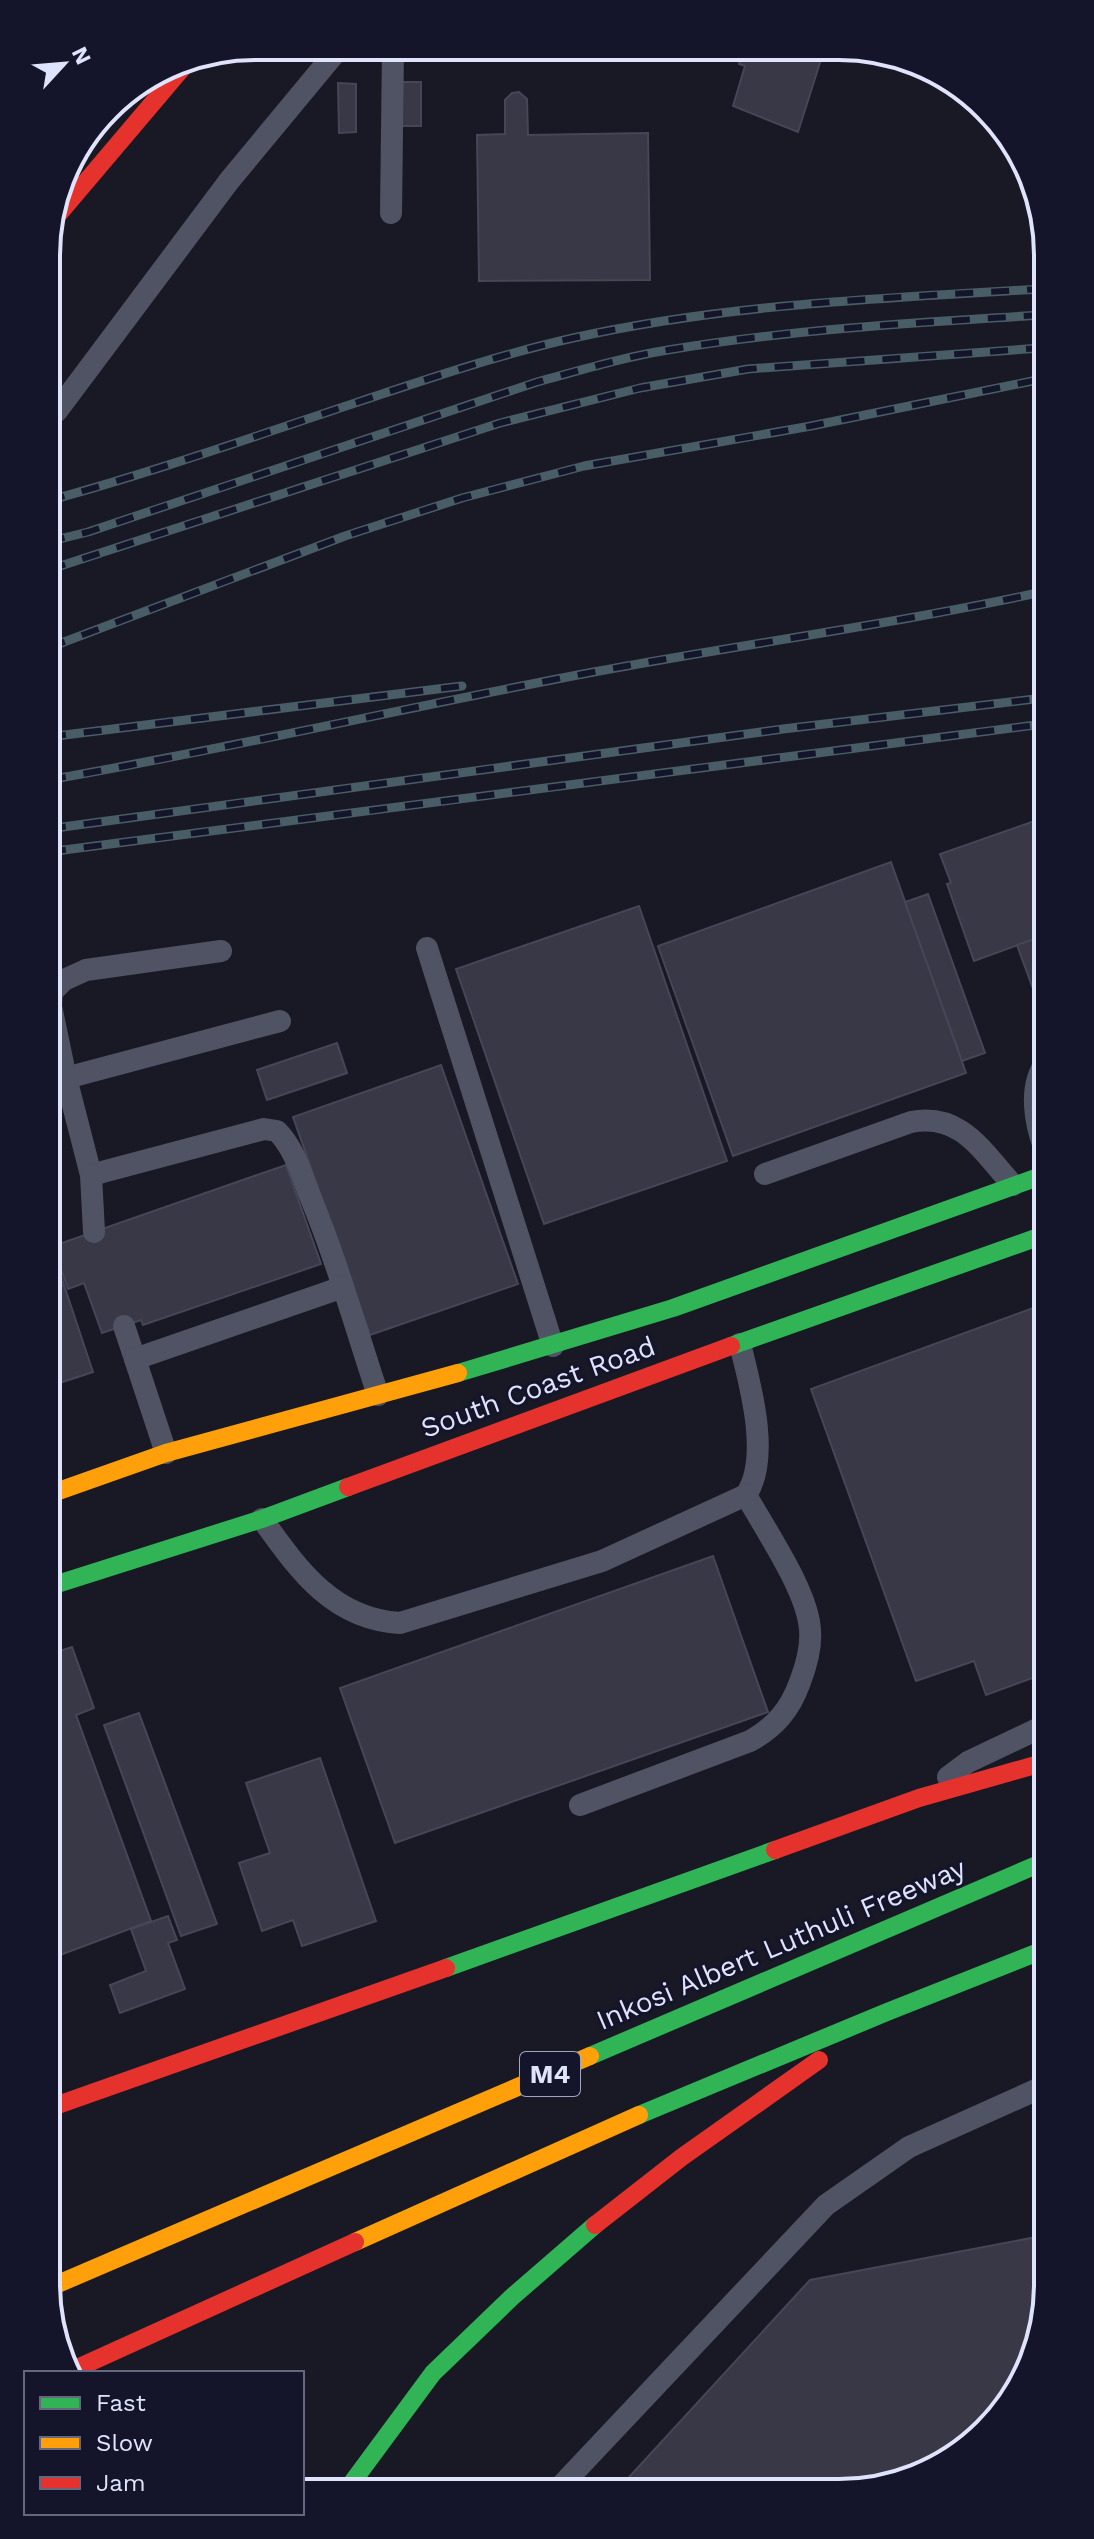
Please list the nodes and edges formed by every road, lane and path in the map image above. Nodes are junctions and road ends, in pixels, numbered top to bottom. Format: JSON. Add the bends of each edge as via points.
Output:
{"nodes":[{"id":1,"x":329,"y":60,"type":"edge"},
{"id":2,"x":393,"y":60,"type":"edge"},
{"id":3,"x":174,"y":78,"type":"edge"},
{"id":4,"x":67,"y":204,"type":"edge"},
{"id":5,"x":391,"y":213,"type":"dead end"},
{"id":6,"x":60,"y":407,"type":"edge"},
{"id":7,"x":427,"y":948,"type":"dead end"},
{"id":8,"x":221,"y":951,"type":"dead end"},
{"id":9,"x":60,"y":982,"type":"edge"},
{"id":10,"x":280,"y":1021,"type":"dead end"},
{"id":11,"x":60,"y":1049,"type":"edge"},
{"id":12,"x":66,"y":1078,"type":"junction"},
{"id":13,"x":765,"y":1174,"type":"dead end"},
{"id":14,"x":91,"y":1175,"type":"junction"},
{"id":15,"x":1034,"y":1178,"type":"edge"},
{"id":16,"x":1013,"y":1185,"type":"junction"},
{"id":17,"x":94,"y":1232,"type":"dead end"},
{"id":18,"x":1034,"y":1239,"type":"edge"},
{"id":19,"x":343,"y":1287,"type":"junction"},
{"id":20,"x":124,"y":1326,"type":"dead end"},
{"id":21,"x":740,"y":1344,"type":"junction"},
{"id":22,"x":553,"y":1346,"type":"junction"},
{"id":23,"x":135,"y":1359,"type":"junction"},
{"id":24,"x":378,"y":1395,"type":"junction"},
{"id":25,"x":166,"y":1453,"type":"junction"},
{"id":26,"x":60,"y":1490,"type":"edge"},
{"id":27,"x":746,"y":1495,"type":"junction"},
{"id":28,"x":262,"y":1519,"type":"junction"},
{"id":29,"x":60,"y":1583,"type":"edge"},
{"id":30,"x":1034,"y":1731,"type":"edge"},
{"id":31,"x":1034,"y":1765,"type":"edge"},
{"id":32,"x":919,"y":1798,"type":"junction"},
{"id":33,"x":580,"y":1805,"type":"dead end"},
{"id":34,"x":1034,"y":1866,"type":"edge"},
{"id":35,"x":1034,"y":1954,"type":"edge"},
{"id":36,"x":887,"y":2012,"type":"junction"},
{"id":37,"x":1034,"y":2091,"type":"edge"},
{"id":38,"x":60,"y":2104,"type":"edge"},
{"id":39,"x":60,"y":2283,"type":"edge"},
{"id":40,"x":79,"y":2367,"type":"edge"},
{"id":41,"x":355,"y":2479,"type":"edge"},
{"id":42,"x":567,"y":2479,"type":"edge"}],
"edges":[{"from":1,"to":6,"type":"lane","via":[[229,181]]},
{"from":2,"to":5,"type":"lane"},
{"from":3,"to":4,"type":"main road"},
{"from":7,"to":22,"type":"lane"},
{"from":8,"to":9,"type":"lane","via":[[86,970]]},
{"from":10,"to":12,"type":"lane"},
{"from":11,"to":12,"type":"lane"},
{"from":12,"to":14,"type":"lane"},
{"from":13,"to":16,"type":"lane","via":[[911,1122],[932,1120],[966,1133]]},
{"from":14,"to":17,"type":"lane"},
{"from":14,"to":19,"type":"lane","via":[[264,1129],[277,1131],[298,1165]]},
{"from":15,"to":16,"type":"main road","name":"South Coast Road"},
{"from":16,"to":22,"type":"main road","name":"South Coast Road","via":[[675,1315]]},
{"from":18,"to":21,"type":"main road","name":"South Coast Road"},
{"from":19,"to":23,"type":"lane"},
{"from":19,"to":24,"type":"lane"},
{"from":20,"to":23,"type":"lane"},
{"from":21,"to":27,"type":"lane","via":[[757,1446],[755,1479]]},
{"from":21,"to":28,"type":"main road","name":"South Coast Road","via":[[689,1354]]},
{"from":22,"to":24,"type":"main road","name":"South Coast Road","via":[[443,1385]]},
{"from":23,"to":25,"type":"lane"},
{"from":24,"to":25,"type":"main road","name":"South Coast Road"},
{"from":25,"to":26,"type":"main road","name":"South Coast Road"},
{"from":27,"to":28,"type":"lane","via":[[602,1561],[400,1623],[368,1619],[320,1590]]},
{"from":27,"to":33,"type":"lane","via":[[809,1621],[809,1655],[784,1715],[750,1741]]},
{"from":28,"to":29,"type":"main road","name":"South Coast Road"},
{"from":30,"to":32,"type":"lane","via":[[968,1762]]},
{"from":31,"to":32,"type":"main road"},
{"from":32,"to":38,"type":"main road"},
{"from":34,"to":39,"type":"main road","name":"Inkosi Albert Luthuli Freeway","number":"M4"},
{"from":35,"to":36,"type":"main road","number":"M4"},
{"from":36,"to":40,"type":"main road","number":"M4","via":[[594,2134]]},
{"from":36,"to":41,"type":"main road","via":[[682,2157],[512,2297],[433,2373]]},
{"from":37,"to":42,"type":"lane","via":[[909,2147],[826,2205]]}]}
